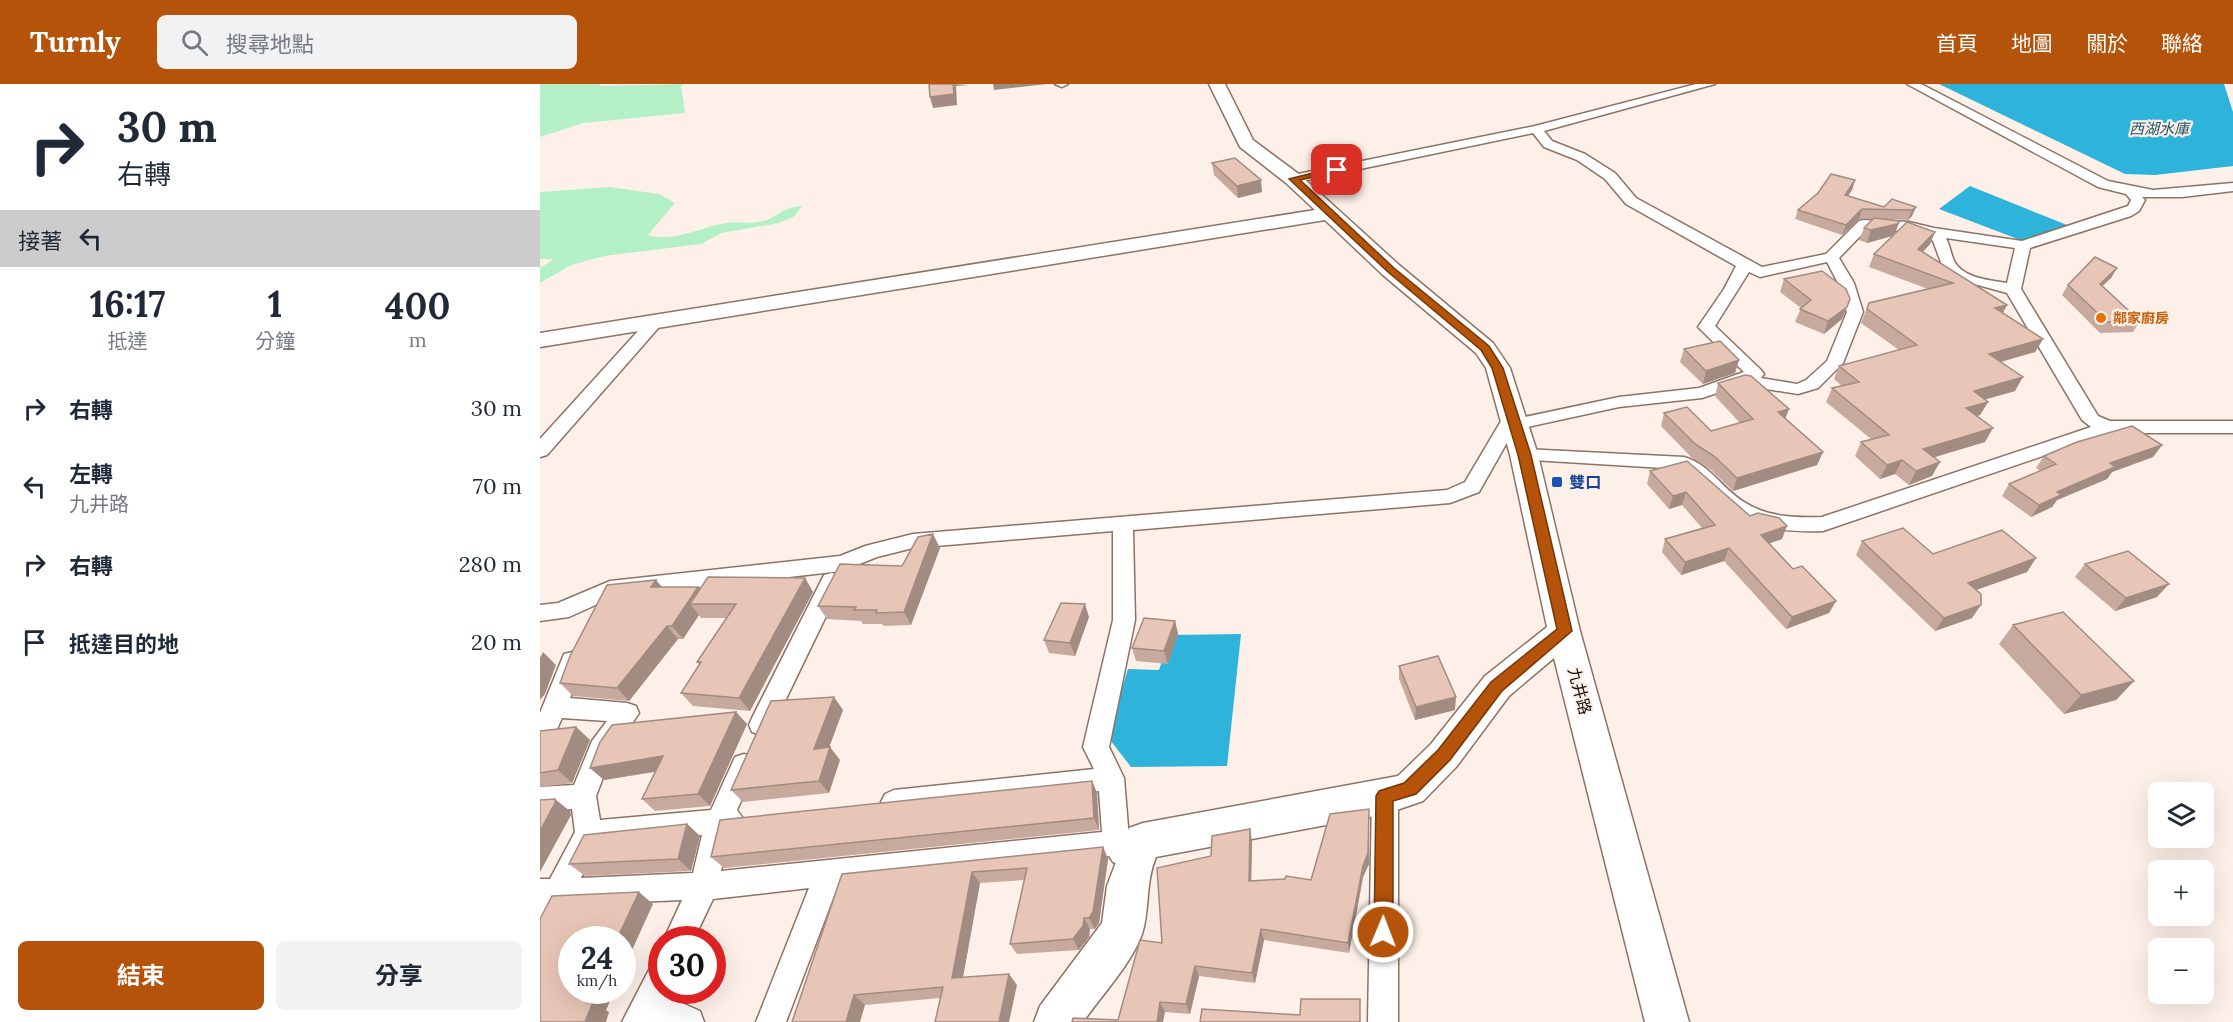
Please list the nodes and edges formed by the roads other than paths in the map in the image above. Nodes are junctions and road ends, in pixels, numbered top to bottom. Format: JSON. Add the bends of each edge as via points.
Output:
{"nodes":[{"id":1,"x":1217,"y":84,"type":"edge"},
{"id":2,"x":1709,"y":84,"type":"edge"},
{"id":3,"x":1913,"y":84,"type":"edge"},
{"id":4,"x":1536,"y":129,"type":"junction"},
{"id":5,"x":1293,"y":179,"type":"junction"},
{"id":6,"x":2233,"y":187,"type":"edge"},
{"id":7,"x":2132,"y":193,"type":"junction"},
{"id":8,"x":1331,"y":213,"type":"junction"},
{"id":9,"x":1932,"y":232,"type":"junction"},
{"id":10,"x":2023,"y":245,"type":"junction"},
{"id":11,"x":1831,"y":257,"type":"junction"},
{"id":12,"x":1744,"y":264,"type":"junction"},
{"id":13,"x":2013,"y":289,"type":"junction"},
{"id":14,"x":654,"y":322,"type":"junction"},
{"id":15,"x":540,"y":340,"type":"edge"},
{"id":16,"x":1743,"y":380,"type":"junction"},
{"id":17,"x":1515,"y":420,"type":"junction"},
{"id":18,"x":2108,"y":427,"type":"junction"},
{"id":19,"x":2233,"y":427,"type":"edge"},
{"id":20,"x":540,"y":451,"type":"edge"},
{"id":21,"x":1524,"y":455,"type":"junction"},
{"id":22,"x":1123,"y":523,"type":"junction"},
{"id":23,"x":842,"y":563,"type":"junction"},
{"id":24,"x":610,"y":589,"type":"junction"},
{"id":25,"x":540,"y":613,"type":"edge"},
{"id":26,"x":1564,"y":631,"type":"junction"},
{"id":27,"x":555,"y":707,"type":"junction"},
{"id":28,"x":540,"y":739,"type":"edge"},
{"id":29,"x":1111,"y":778,"type":"junction"},
{"id":30,"x":583,"y":795,"type":"junction"},
{"id":31,"x":1385,"y":796,"type":"junction"},
{"id":32,"x":540,"y":800,"type":"edge"},
{"id":33,"x":873,"y":804,"type":"edge"},
{"id":34,"x":754,"y":817,"type":"edge"},
{"id":35,"x":719,"y":821,"type":"junction"},
{"id":36,"x":589,"y":833,"type":"junction"},
{"id":37,"x":1124,"y":854,"type":"junction"},
{"id":38,"x":831,"y":871,"type":"junction"},
{"id":39,"x":704,"y":886,"type":"junction"},
{"id":40,"x":549,"y":893,"type":"edge"},
{"id":41,"x":685,"y":926,"type":"edge"},
{"id":42,"x":540,"y":928,"type":"edge"},
{"id":43,"x":655,"y":1004,"type":"edge"},
{"id":44,"x":689,"y":1022,"type":"edge"},
{"id":45,"x":771,"y":1022,"type":"edge"},
{"id":46,"x":1056,"y":1022,"type":"edge"},
{"id":47,"x":1383,"y":1022,"type":"edge"},
{"id":48,"x":1667,"y":1022,"type":"edge"}],
"edges":[{"from":1,"to":5,"type":"main road","name":"九井路","via":[[1246,143]]},
{"from":2,"to":4,"type":"street"},
{"from":3,"to":7,"type":"street","via":[[2103,184]]},
{"from":4,"to":5,"type":"street"},
{"from":4,"to":12,"type":"street","via":[[1548,144],[1581,157],[1610,176],[1631,201]]},
{"from":5,"to":8,"type":"main road","name":"九井路"},
{"from":6,"to":7,"type":"street","via":[[2156,196]]},
{"from":7,"to":10,"type":"street","via":[[2138,200],[2126,213]]},
{"from":8,"to":14,"type":"main road"},
{"from":8,"to":17,"type":"main road","name":"九井路","via":[[1391,270],[1485,348],[1498,368]]},
{"from":9,"to":10,"type":"street"},
{"from":9,"to":11,"type":"street","via":[[1864,224]]},
{"from":9,"to":13,"type":"street","via":[[1942,242],[1949,266],[1956,271],[1971,281]]},
{"from":10,"to":13,"type":"street"},
{"from":11,"to":12,"type":"street","via":[[1760,272]]},
{"from":11,"to":16,"type":"street","via":[[1846,283],[1855,312],[1836,363],[1812,384],[1797,389]]},
{"from":12,"to":16,"type":"street","via":[[1738,285],[1706,327],[1755,374]]},
{"from":13,"to":18,"type":"street","via":[[2091,420]]},
{"from":14,"to":15,"type":"main road"},
{"from":14,"to":20,"type":"street"},
{"from":16,"to":17,"type":"street","via":[[1702,393]]},
{"from":17,"to":21,"type":"main road","name":"九井路"},
{"from":17,"to":22,"type":"street","via":[[1472,487],[1450,496]]},
{"from":18,"to":19,"type":"street"},
{"from":18,"to":21,"type":"street","via":[[1822,524],[1793,525],[1760,518],[1736,507],[1697,470],[1684,463]]},
{"from":21,"to":26,"type":"main road","name":"九井路"},
{"from":22,"to":23,"type":"street","via":[[912,541]]},
{"from":22,"to":29,"type":"street","via":[[1124,620],[1096,747]]},
{"from":23,"to":24,"type":"street"},
{"from":23,"to":35,"type":"street","via":[[780,684]]},
{"from":24,"to":25,"type":"street","via":[[561,611]]},
{"from":24,"to":27,"type":"street","via":[[569,668]]},
{"from":26,"to":31,"type":"main road","via":[[1497,686],[1444,755],[1410,789]]},
{"from":26,"to":48,"type":"main road","name":"九井路"},
{"from":27,"to":28,"type":"street"},
{"from":27,"to":30,"type":"street","via":[[627,713],[601,748]]},
{"from":29,"to":33,"type":"street"},
{"from":29,"to":37,"type":"street"},
{"from":30,"to":32,"type":"street"},
{"from":30,"to":36,"type":"street"},
{"from":31,"to":37,"type":"main road","via":[[1143,841]]},
{"from":31,"to":47,"type":"street"},
{"from":34,"to":35,"type":"street"},
{"from":35,"to":36,"type":"street"},
{"from":35,"to":39,"type":"street"},
{"from":36,"to":40,"type":"street"},
{"from":37,"to":38,"type":"street"},
{"from":37,"to":46,"type":"main road","via":[[1122,931]]},
{"from":38,"to":39,"type":"street"},
{"from":38,"to":45,"type":"street"},
{"from":39,"to":40,"type":"street"},
{"from":39,"to":41,"type":"street"},
{"from":40,"to":42,"type":"street"},
{"from":43,"to":44,"type":"street"}]}
